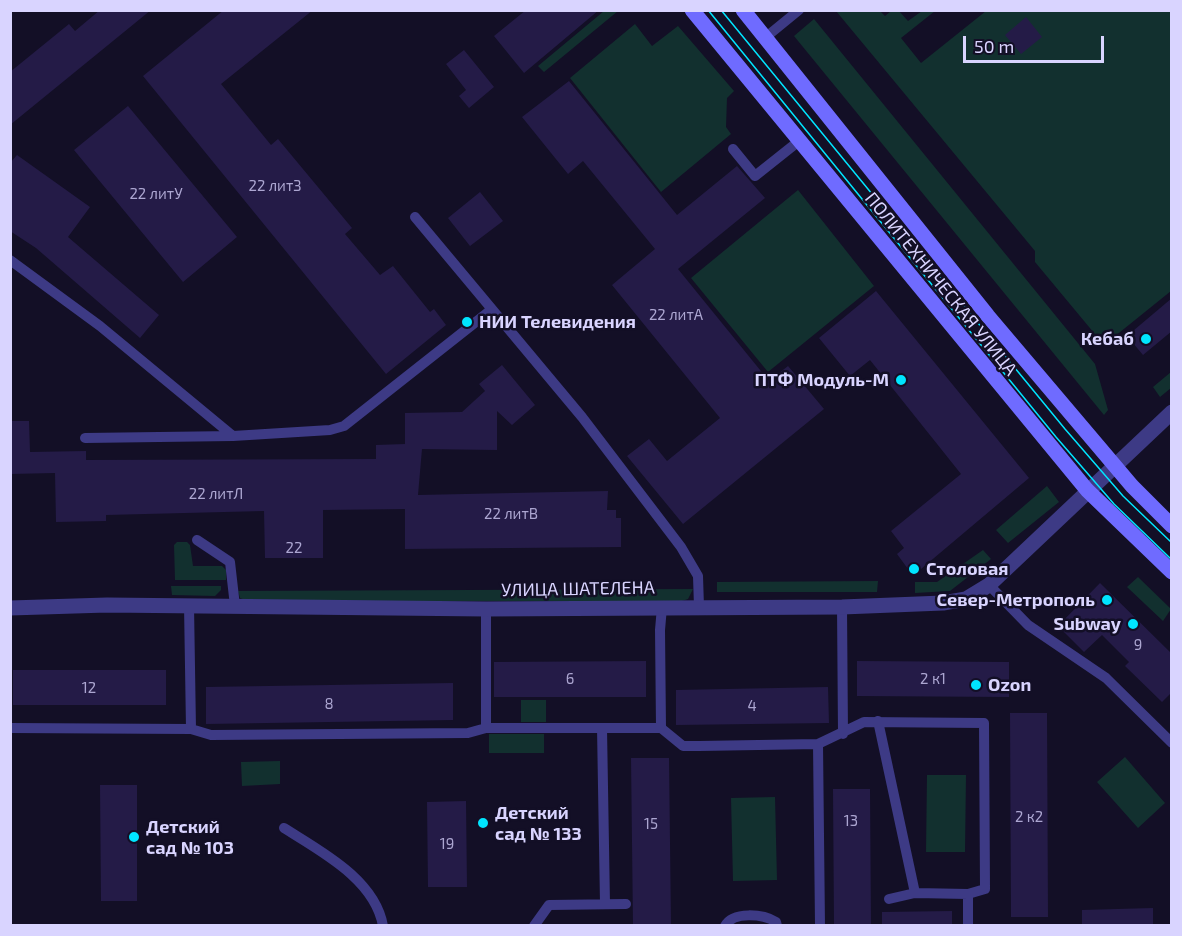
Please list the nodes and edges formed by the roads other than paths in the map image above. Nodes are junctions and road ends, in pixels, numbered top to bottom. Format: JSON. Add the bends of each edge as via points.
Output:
{"nodes":[{"id":1,"x":692,"y":10,"type":"edge"},
{"id":2,"x":743,"y":10,"type":"edge"},
{"id":3,"x":799,"y":10,"type":"edge"},
{"id":4,"x":766,"y":37,"type":"junction"},
{"id":5,"x":799,"y":141,"type":"junction"},
{"id":6,"x":733,"y":149,"type":"dead end"},
{"id":7,"x":415,"y":217,"type":"dead end"},
{"id":8,"x":10,"y":260,"type":"edge"},
{"id":9,"x":491,"y":310,"type":"junction"},
{"id":10,"x":1172,"y":412,"type":"edge"},
{"id":11,"x":233,"y":436,"type":"junction"},
{"id":12,"x":85,"y":438,"type":"dead end"},
{"id":13,"x":1113,"y":464,"type":"junction"},
{"id":14,"x":1087,"y":490,"type":"junction"},
{"id":15,"x":1172,"y":526,"type":"edge"},
{"id":16,"x":197,"y":540,"type":"dead end"},
{"id":17,"x":1172,"y":572,"type":"edge"},
{"id":18,"x":989,"y":585,"type":"junction"},
{"id":19,"x":189,"y":605,"type":"junction"},
{"id":20,"x":235,"y":606,"type":"junction"},
{"id":21,"x":662,"y":607,"type":"junction"},
{"id":22,"x":699,"y":607,"type":"junction"},
{"id":23,"x":842,"y":607,"type":"junction"},
{"id":24,"x":10,"y":608,"type":"edge"},
{"id":25,"x":486,"y":609,"type":"junction"},
{"id":26,"x":878,"y":721,"type":"junction"},
{"id":27,"x":10,"y":728,"type":"edge"},
{"id":28,"x":486,"y":728,"type":"junction"},
{"id":29,"x":602,"y":728,"type":"junction"},
{"id":30,"x":661,"y":728,"type":"junction"},
{"id":31,"x":191,"y":729,"type":"junction"},
{"id":32,"x":843,"y":734,"type":"junction"},
{"id":33,"x":1172,"y":743,"type":"edge"},
{"id":34,"x":818,"y":744,"type":"junction"},
{"id":35,"x":284,"y":828,"type":"dead end"},
{"id":36,"x":915,"y":893,"type":"junction"},
{"id":37,"x":968,"y":894,"type":"junction"},
{"id":38,"x":889,"y":899,"type":"dead end"},
{"id":39,"x":605,"y":904,"type":"junction"},
{"id":40,"x":626,"y":904,"type":"dead end"},
{"id":41,"x":383,"y":926,"type":"edge"},
{"id":42,"x":534,"y":926,"type":"edge"},
{"id":43,"x":725,"y":926,"type":"edge"},
{"id":44,"x":777,"y":926,"type":"edge"},
{"id":45,"x":819,"y":926,"type":"edge"},
{"id":46,"x":968,"y":926,"type":"edge"}],
"edges":[{"from":1,"to":5,"type":"main road","name":"ПОЛИТЕХНИЧЕСКАЯ УЛИЦА"},
{"from":2,"to":4,"type":"main road","name":"ПОЛИТЕХНИЧЕСКАЯ УЛИЦА"},
{"from":3,"to":4,"type":"lane"},
{"from":4,"to":13,"type":"main road","name":"ПОЛИТЕХНИЧЕСКАЯ УЛИЦА","via":[[987,316]]},
{"from":5,"to":6,"type":"lane","via":[[755,176]]},
{"from":5,"to":14,"type":"main road","name":"ПОЛИТЕХНИЧЕСКАЯ УЛИЦА"},
{"from":7,"to":9,"type":"lane"},
{"from":8,"to":11,"type":"lane","via":[[100,326]]},
{"from":9,"to":11,"type":"lane","via":[[344,426]]},
{"from":9,"to":22,"type":"lane","via":[[582,417],[681,547],[698,576]]},
{"from":10,"to":13,"type":"street","name":"УЛИЦА ШАТЕЛЕНА"},
{"from":11,"to":12,"type":"lane"},
{"from":13,"to":14,"type":"street","name":"УЛИЦА ШАТЕЛЕНА"},
{"from":13,"to":15,"type":"main road","name":"ПОЛИТЕХНИЧЕСКАЯ УЛИЦА"},
{"from":14,"to":17,"type":"main road","name":"ПОЛИТЕХНИЧЕСКАЯ УЛИЦА"},
{"from":14,"to":18,"type":"street","name":"УЛИЦА ШАТЕЛЕНА"},
{"from":16,"to":20,"type":"lane","via":[[230,562]]},
{"from":18,"to":23,"type":"street","name":"УЛИЦА ШАТЕЛЕНА","via":[[966,599],[943,603]]},
{"from":18,"to":33,"type":"lane","via":[[1028,625],[1106,678]]},
{"from":19,"to":20,"type":"street","name":"УЛИЦА ШАТЕЛЕНА"},
{"from":19,"to":24,"type":"street","name":"УЛИЦА ШАТЕЛЕНА"},
{"from":19,"to":31,"type":"lane"},
{"from":20,"to":25,"type":"street","name":"УЛИЦА ШАТЕЛЕНА"},
{"from":21,"to":22,"type":"street","name":"УЛИЦА ШАТЕЛЕНА"},
{"from":21,"to":25,"type":"street","name":"УЛИЦА ШАТЕЛЕНА"},
{"from":21,"to":30,"type":"lane"},
{"from":22,"to":23,"type":"street","name":"УЛИЦА ШАТЕЛЕНА"},
{"from":23,"to":32,"type":"lane"},
{"from":25,"to":28,"type":"lane"},
{"from":26,"to":32,"type":"lane","via":[[864,722]]},
{"from":26,"to":36,"type":"lane"},
{"from":26,"to":37,"type":"lane","via":[[984,723],[985,889]]},
{"from":27,"to":31,"type":"lane"},
{"from":28,"to":29,"type":"lane"},
{"from":28,"to":31,"type":"lane","via":[[468,733],[211,735]]},
{"from":29,"to":30,"type":"lane"},
{"from":29,"to":39,"type":"lane"},
{"from":30,"to":34,"type":"lane","via":[[683,746]]},
{"from":32,"to":34,"type":"lane"},
{"from":34,"to":45,"type":"lane"},
{"from":35,"to":41,"type":"lane","via":[[336,862],[360,884],[381,913]]},
{"from":36,"to":37,"type":"lane"},
{"from":36,"to":38,"type":"lane"},
{"from":37,"to":46,"type":"lane"},
{"from":39,"to":40,"type":"lane"},
{"from":39,"to":42,"type":"lane","via":[[549,905]]},
{"from":43,"to":44,"type":"lane","via":[[736,916],[767,916]]}]}
